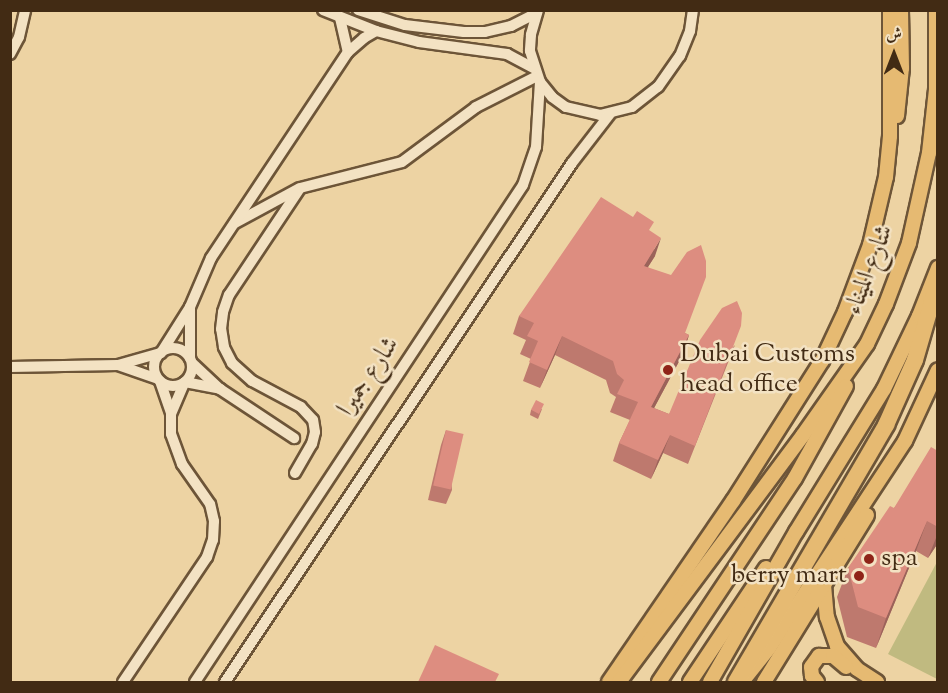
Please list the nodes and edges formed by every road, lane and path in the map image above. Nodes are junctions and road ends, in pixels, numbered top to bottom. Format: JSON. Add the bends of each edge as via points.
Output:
{"nodes":[{"id":1,"x":25,"y":10,"type":"edge"},
{"id":2,"x":323,"y":10,"type":"edge"},
{"id":3,"x":358,"y":10,"type":"edge"},
{"id":4,"x":693,"y":10,"type":"edge"},
{"id":5,"x":890,"y":10,"type":"edge"},
{"id":6,"x":902,"y":10,"type":"edge"},
{"id":7,"x":936,"y":10,"type":"edge"},
{"id":8,"x":537,"y":12,"type":"edge"},
{"id":9,"x":340,"y":18,"type":"junction"},
{"id":10,"x":376,"y":31,"type":"junction"},
{"id":11,"x":348,"y":52,"type":"junction"},
{"id":12,"x":10,"y":54,"type":"edge"},
{"id":13,"x":537,"y":75,"type":"junction"},
{"id":14,"x":610,"y":114,"type":"junction"},
{"id":15,"x":888,"y":156,"type":"junction"},
{"id":16,"x":300,"y":189,"type":"junction"},
{"id":17,"x":232,"y":224,"type":"junction"},
{"id":18,"x":938,"y":268,"type":"edge"},
{"id":19,"x":938,"y":281,"type":"edge"},
{"id":20,"x":190,"y":307,"type":"junction"},
{"id":21,"x":867,"y":344,"type":"junction"},
{"id":22,"x":160,"y":353,"type":"junction"},
{"id":23,"x":191,"y":360,"type":"junction"},
{"id":24,"x":118,"y":365,"type":"junction"},
{"id":25,"x":11,"y":366,"type":"edge"},
{"id":26,"x":938,"y":370,"type":"edge"},
{"id":27,"x":159,"y":380,"type":"junction"},
{"id":28,"x":184,"y":382,"type":"junction"},
{"id":29,"x":220,"y":389,"type":"junction"},
{"id":30,"x":171,"y":414,"type":"junction"},
{"id":31,"x":294,"y":438,"type":"dead end"},
{"id":32,"x":905,"y":441,"type":"junction"},
{"id":33,"x":295,"y":473,"type":"dead end"},
{"id":34,"x":796,"y":532,"type":"junction"},
{"id":35,"x":825,"y":582,"type":"junction"},
{"id":36,"x":676,"y":657,"type":"junction"},
{"id":37,"x":123,"y":682,"type":"edge"},
{"id":38,"x":195,"y":682,"type":"edge"},
{"id":39,"x":225,"y":682,"type":"edge"},
{"id":40,"x":609,"y":682,"type":"edge"},
{"id":41,"x":619,"y":682,"type":"edge"},
{"id":42,"x":653,"y":682,"type":"edge"},
{"id":43,"x":659,"y":682,"type":"edge"},
{"id":44,"x":690,"y":682,"type":"edge"},
{"id":45,"x":710,"y":682,"type":"edge"},
{"id":46,"x":736,"y":682,"type":"edge"},
{"id":47,"x":742,"y":682,"type":"edge"},
{"id":48,"x":764,"y":682,"type":"edge"},
{"id":49,"x":817,"y":682,"type":"edge"},
{"id":50,"x":864,"y":682,"type":"edge"},
{"id":51,"x":877,"y":682,"type":"edge"}],
"edges":[{"from":1,"to":12,"type":"street"},
{"from":2,"to":9,"type":"street"},
{"from":3,"to":8,"type":"street","via":[[400,24],[464,32],[511,26]]},
{"from":4,"to":14,"type":"street","via":[[686,42],[664,79],[641,102]]},
{"from":5,"to":15,"type":"main road"},
{"from":6,"to":15,"type":"main road","via":[[900,91]]},
{"from":7,"to":21,"type":"main road","name":"شارع الميناء","via":[[936,90],[924,183],[903,264]]},
{"from":8,"to":13,"type":"street","name":"شارع جميرا","via":[[530,43]]},
{"from":9,"to":10,"type":"street"},
{"from":9,"to":11,"type":"street"},
{"from":10,"to":11,"type":"street"},
{"from":10,"to":13,"type":"street","via":[[444,47],[507,54]]},
{"from":11,"to":17,"type":"street"},
{"from":13,"to":14,"type":"street","via":[[552,97],[570,109]]},
{"from":13,"to":16,"type":"street","via":[[476,107],[402,162]]},
{"from":13,"to":38,"type":"street","name":"شارع جميرا","via":[[536,147],[520,190]]},
{"from":14,"to":39,"type":"street","name":"شارع جميرا","via":[[577,157]]},
{"from":15,"to":40,"type":"main road","via":[[870,245],[822,361],[734,501]]},
{"from":16,"to":17,"type":"street"},
{"from":16,"to":33,"type":"street","via":[[229,295],[221,329],[224,347],[238,370],[310,415],[314,438]]},
{"from":17,"to":20,"type":"street","via":[[203,274]]},
{"from":18,"to":34,"type":"main road","via":[[884,389]]},
{"from":19,"to":46,"type":"highway","via":[[915,360],[886,425]]},
{"from":20,"to":22,"type":"street"},
{"from":20,"to":23,"type":"street"},
{"from":21,"to":36,"type":"main road","via":[[795,478]]},
{"from":21,"to":41,"type":"main road","name":"شارع الميناء"},
{"from":22,"to":23,"type":"street","via":[[169,348],[179,349]]},
{"from":22,"to":24,"type":"street"},
{"from":22,"to":27,"type":"street","via":[[154,366]]},
{"from":23,"to":28,"type":"street","via":[[191,373]]},
{"from":23,"to":29,"type":"street"},
{"from":24,"to":25,"type":"street"},
{"from":24,"to":27,"type":"street"},
{"from":26,"to":32,"type":"main road"},
{"from":27,"to":28,"type":"street","via":[[174,386]]},
{"from":27,"to":30,"type":"street"},
{"from":28,"to":29,"type":"street"},
{"from":28,"to":30,"type":"street"},
{"from":29,"to":31,"type":"street"},
{"from":30,"to":37,"type":"street","via":[[171,435],[177,455],[210,504],[213,540],[207,557]]},
{"from":32,"to":35,"type":"main road","via":[[877,497]]},
{"from":32,"to":47,"type":"main road","via":[[769,648]]},
{"from":34,"to":44,"type":"main road","via":[[749,592]]},
{"from":34,"to":45,"type":"main road"},
{"from":35,"to":48,"type":"main road"},
{"from":35,"to":51,"type":"main road","via":[[827,617],[837,646],[857,669]]},
{"from":36,"to":42,"type":"main road"},
{"from":36,"to":43,"type":"main road"},
{"from":49,"to":50,"type":"main road","via":[[811,672],[813,663],[828,654]]}]}
